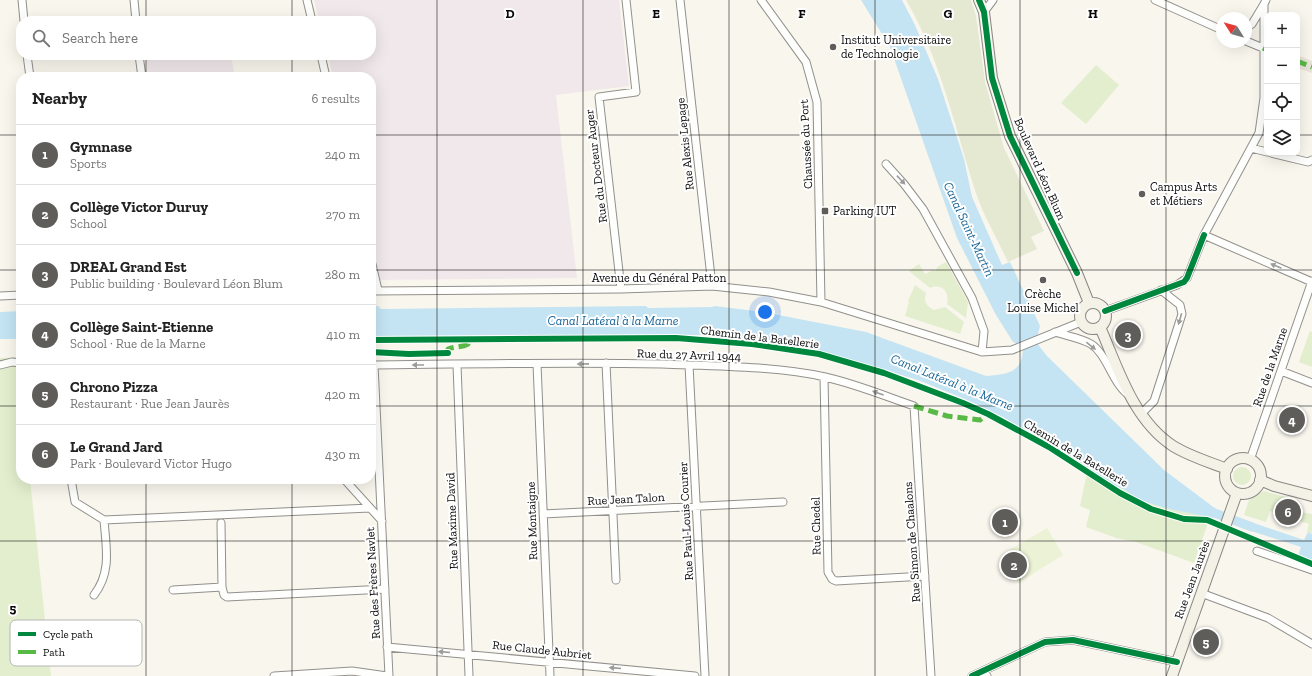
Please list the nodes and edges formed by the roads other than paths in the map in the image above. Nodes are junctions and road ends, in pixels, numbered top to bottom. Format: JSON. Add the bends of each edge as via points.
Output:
{"nodes":[{"id":1,"x":22,"y":0,"type":"edge"},
{"id":2,"x":134,"y":0,"type":"edge"},
{"id":3,"x":307,"y":0,"type":"edge"},
{"id":4,"x":626,"y":0,"type":"edge"},
{"id":5,"x":680,"y":0,"type":"edge"},
{"id":6,"x":761,"y":0,"type":"edge"},
{"id":7,"x":979,"y":0,"type":"edge"},
{"id":8,"x":993,"y":0,"type":"edge"},
{"id":9,"x":1155,"y":0,"type":"edge"},
{"id":10,"x":1265,"y":2,"type":"edge"},
{"id":11,"x":984,"y":12,"type":"junction"},
{"id":12,"x":24,"y":16,"type":"edge"},
{"id":13,"x":136,"y":16,"type":"edge"},
{"id":14,"x":311,"y":16,"type":"edge"},
{"id":15,"x":1252,"y":24,"type":"edge"},
{"id":16,"x":1216,"y":27,"type":"edge"},
{"id":17,"x":1252,"y":43,"type":"edge"},
{"id":18,"x":1263,"y":48,"type":"junction"},
{"id":19,"x":28,"y":60,"type":"edge"},
{"id":20,"x":140,"y":60,"type":"edge"},
{"id":21,"x":322,"y":60,"type":"edge"},
{"id":22,"x":30,"y":72,"type":"edge"},
{"id":23,"x":141,"y":72,"type":"edge"},
{"id":24,"x":325,"y":72,"type":"edge"},
{"id":25,"x":1251,"y":148,"type":"junction"},
{"id":26,"x":1264,"y":151,"type":"edge"},
{"id":27,"x":1283,"y":156,"type":"edge"},
{"id":28,"x":1312,"y":160,"type":"edge"},
{"id":29,"x":886,"y":164,"type":"dead end"},
{"id":30,"x":1204,"y":235,"type":"junction"},
{"id":31,"x":1312,"y":281,"type":"edge"},
{"id":32,"x":712,"y":286,"type":"junction"},
{"id":33,"x":621,"y":289,"type":"junction"},
{"id":34,"x":1161,"y":290,"type":"junction"},
{"id":35,"x":376,"y":291,"type":"edge"},
{"id":36,"x":16,"y":295,"type":"edge"},
{"id":37,"x":0,"y":296,"type":"edge"},
{"id":38,"x":821,"y":302,"type":"junction"},
{"id":39,"x":1089,"y":304,"type":"junction"},
{"id":40,"x":1105,"y":311,"type":"junction"},
{"id":41,"x":1081,"y":322,"type":"junction"},
{"id":42,"x":1100,"y":327,"type":"junction"},
{"id":43,"x":1052,"y":334,"type":"junction"},
{"id":44,"x":982,"y":352,"type":"junction"},
{"id":45,"x":16,"y":362,"type":"edge"},
{"id":46,"x":606,"y":363,"type":"junction"},
{"id":47,"x":537,"y":364,"type":"junction"},
{"id":48,"x":0,"y":365,"type":"edge"},
{"id":49,"x":376,"y":365,"type":"edge"},
{"id":50,"x":457,"y":365,"type":"junction"},
{"id":51,"x":689,"y":365,"type":"junction"},
{"id":52,"x":1281,"y":371,"type":"junction"},
{"id":53,"x":824,"y":377,"type":"junction"},
{"id":54,"x":1312,"y":383,"type":"edge"},
{"id":55,"x":1132,"y":398,"type":"junction"},
{"id":56,"x":914,"y":406,"type":"joint"},
{"id":57,"x":1141,"y":414,"type":"junction"},
{"id":58,"x":376,"y":417,"type":"edge"},
{"id":59,"x":1250,"y":460,"type":"junction"},
{"id":60,"x":1227,"y":469,"type":"junction"},
{"id":61,"x":1260,"y":480,"type":"junction"},
{"id":62,"x":72,"y":484,"type":"edge"},
{"id":63,"x":348,"y":484,"type":"edge"},
{"id":64,"x":1312,"y":496,"type":"edge"},
{"id":65,"x":1236,"y":497,"type":"junction"},
{"id":66,"x":783,"y":502,"type":"dead end"},
{"id":67,"x":696,"y":506,"type":"junction"},
{"id":68,"x":370,"y":508,"type":"junction"},
{"id":69,"x":613,"y":510,"type":"junction"},
{"id":70,"x":543,"y":514,"type":"junction"},
{"id":71,"x":104,"y":520,"type":"junction"},
{"id":72,"x":382,"y":521,"type":"junction"},
{"id":73,"x":221,"y":524,"type":"dead end"},
{"id":74,"x":1257,"y":551,"type":"dead end"},
{"id":75,"x":1309,"y":569,"type":"edge"},
{"id":76,"x":925,"y":576,"type":"junction"},
{"id":77,"x":616,"y":580,"type":"dead end"},
{"id":78,"x":222,"y":587,"type":"junction"},
{"id":79,"x":385,"y":588,"type":"junction"},
{"id":80,"x":173,"y":590,"type":"dead end"},
{"id":81,"x":1201,"y":594,"type":"junction"},
{"id":82,"x":94,"y":595,"type":"dead end"},
{"id":83,"x":1312,"y":644,"type":"edge"},
{"id":84,"x":387,"y":647,"type":"junction"},
{"id":85,"x":468,"y":654,"type":"junction"},
{"id":86,"x":549,"y":662,"type":"junction"},
{"id":87,"x":1177,"y":662,"type":"junction"},
{"id":88,"x":974,"y":675,"type":"edge"},
{"id":89,"x":274,"y":676,"type":"edge"},
{"id":90,"x":388,"y":676,"type":"edge"},
{"id":91,"x":469,"y":676,"type":"edge"},
{"id":92,"x":550,"y":676,"type":"edge"},
{"id":93,"x":696,"y":676,"type":"edge"},
{"id":94,"x":704,"y":676,"type":"edge"},
{"id":95,"x":932,"y":676,"type":"edge"},
{"id":96,"x":987,"y":676,"type":"edge"},
{"id":97,"x":1172,"y":676,"type":"edge"}],
"edges":[{"from":1,"to":12,"type":"street"},
{"from":2,"to":13,"type":"street"},
{"from":3,"to":14,"type":"street"},
{"from":4,"to":33,"type":"street","name":"Rue du Docteur Auger","via":[[636,92],[599,96]]},
{"from":5,"to":32,"type":"street","name":"Rue Alexis Lepage"},
{"from":6,"to":38,"type":"street","name":"Chaussée du Port","via":[[806,62],[817,102]]},
{"from":7,"to":11,"type":"main road","name":"Boulevard Léon Blum"},
{"from":8,"to":11,"type":"street"},
{"from":9,"to":16,"type":"street"},
{"from":10,"to":15,"type":"street"},
{"from":10,"to":18,"type":"street"},
{"from":11,"to":39,"type":"main road","name":"Boulevard Léon Blum","via":[[992,78],[1010,136],[1077,273]]},
{"from":17,"to":18,"type":"street"},
{"from":18,"to":25,"type":"street","via":[[1264,98],[1259,133]]},
{"from":19,"to":22,"type":"street"},
{"from":20,"to":23,"type":"street"},
{"from":21,"to":24,"type":"street"},
{"from":25,"to":26,"type":"street"},
{"from":25,"to":30,"type":"street"},
{"from":27,"to":28,"type":"street","via":[[1308,162]]},
{"from":29,"to":44,"type":"street","one_way":true,"via":[[923,209],[972,298],[984,331]]},
{"from":31,"to":30,"type":"street","one_way":true},
{"from":30,"to":34,"type":"street","via":[[1184,282]]},
{"from":31,"to":52,"type":"street","name":"Rue de la Marne"},
{"from":32,"to":33,"type":"street","name":"Avenue du Général Patton"},
{"from":32,"to":38,"type":"street","name":"Avenue du Général Patton","via":[[769,292]]},
{"from":33,"to":35,"type":"street","name":"Avenue du Général Patton"},
{"from":34,"to":40,"type":"street"},
{"from":34,"to":57,"type":"street","one_way":true,"via":[[1180,305],[1182,314],[1154,401]]},
{"from":36,"to":37,"type":"street"},
{"from":38,"to":44,"type":"street","name":"Avenue du Général Patton"},
{"from":39,"to":40,"type":"main road","via":[[1100,305]]},
{"from":39,"to":41,"type":"main road","via":[[1085,305],[1080,313]]},
{"from":40,"to":42,"type":"main road","via":[[1106,318]]},
{"from":41,"to":42,"type":"main road","via":[[1087,328]]},
{"from":41,"to":43,"type":"street","name":"Avenue du Général Patton"},
{"from":42,"to":55,"type":"main road"},
{"from":43,"to":44,"type":"street","name":"Avenue du Général Patton","via":[[1012,350]]},
{"from":43,"to":55,"type":"street","one_way":true,"via":[[1092,345],[1121,391]]},
{"from":45,"to":48,"type":"street"},
{"from":46,"to":47,"type":"street","name":"Rue du 27 Avril 1944","one_way":true},
{"from":46,"to":51,"type":"street","name":"Rue du 27 Avril 1944"},
{"from":46,"to":69,"type":"street"},
{"from":47,"to":50,"type":"street","name":"Rue du 27 Avril 1944"},
{"from":47,"to":70,"type":"street","name":"Rue Montaigne"},
{"from":50,"to":49,"type":"street","name":"Rue du 27 Avril 1944","one_way":true},
{"from":50,"to":85,"type":"street","name":"Rue Maxime David"},
{"from":51,"to":53,"type":"street","name":"Rue du 27 Avril 1944","via":[[770,370]]},
{"from":51,"to":67,"type":"street","name":"Rue Paul-Louis Courier"},
{"from":52,"to":54,"type":"street"},
{"from":52,"to":59,"type":"street","name":"Rue de la Marne"},
{"from":56,"to":53,"type":"street","name":"Rue du 27 Avril 1944","one_way":true},
{"from":53,"to":76,"type":"street","name":"Rue Chedel","via":[[828,572],[836,581]]},
{"from":55,"to":57,"type":"main road"},
{"from":56,"to":76,"type":"street","name":"Rue Simon de Chaalons"},
{"from":57,"to":60,"type":"main road","via":[[1173,446]]},
{"from":58,"to":72,"type":"street"},
{"from":59,"to":60,"type":"main road","via":[[1234,460]]},
{"from":59,"to":61,"type":"main road","via":[[1260,470]]},
{"from":60,"to":65,"type":"main road","via":[[1225,474],[1228,486]]},
{"from":61,"to":64,"type":"main road"},
{"from":61,"to":65,"type":"main road","via":[[1251,492]]},
{"from":62,"to":71,"type":"street","via":[[74,502]]},
{"from":63,"to":68,"type":"street","name":"Rue des Frères Navlet"},
{"from":65,"to":81,"type":"main road","name":"Rue Jean Jaurès"},
{"from":66,"to":67,"type":"street","name":"Rue Jean Talon"},
{"from":67,"to":69,"type":"street","name":"Rue Jean Talon"},
{"from":67,"to":94,"type":"street","name":"Rue Paul-Louis Courier"},
{"from":68,"to":71,"type":"street"},
{"from":68,"to":72,"type":"street","name":"Rue des Frères Navlet"},
{"from":69,"to":70,"type":"street","name":"Rue Jean Talon"},
{"from":69,"to":77,"type":"street"},
{"from":70,"to":86,"type":"street","name":"Rue Montaigne"},
{"from":71,"to":82,"type":"street","via":[[106,573]]},
{"from":72,"to":79,"type":"street","name":"Rue des Frères Navlet"},
{"from":73,"to":78,"type":"street"},
{"from":74,"to":75,"type":"street"},
{"from":76,"to":95,"type":"street","name":"Rue Simon de Chaalons"},
{"from":78,"to":79,"type":"street","via":[[227,597]]},
{"from":78,"to":80,"type":"street"},
{"from":79,"to":84,"type":"street","name":"Rue des Frères Navlet"},
{"from":81,"to":83,"type":"street","via":[[1268,618]]},
{"from":81,"to":87,"type":"main road","name":"Rue Jean Jaurès"},
{"from":85,"to":84,"type":"street","name":"Rue Claude Aubriet","one_way":true},
{"from":84,"to":90,"type":"street","name":"Rue des Frères Navlet"},
{"from":85,"to":86,"type":"street","name":"Rue Claude Aubriet"},
{"from":85,"to":91,"type":"street","name":"Rue Maxime David"},
{"from":86,"to":92,"type":"street","name":"Rue Montaigne"},
{"from":93,"to":86,"type":"street","name":"Rue Claude Aubriet","one_way":true},
{"from":87,"to":88,"type":"street","via":[[1073,640],[1045,642]]},
{"from":87,"to":97,"type":"main road","name":"Rue Jean Jaurès"},
{"from":88,"to":96,"type":"street"},
{"from":89,"to":90,"type":"street","via":[[352,671]]}]}
